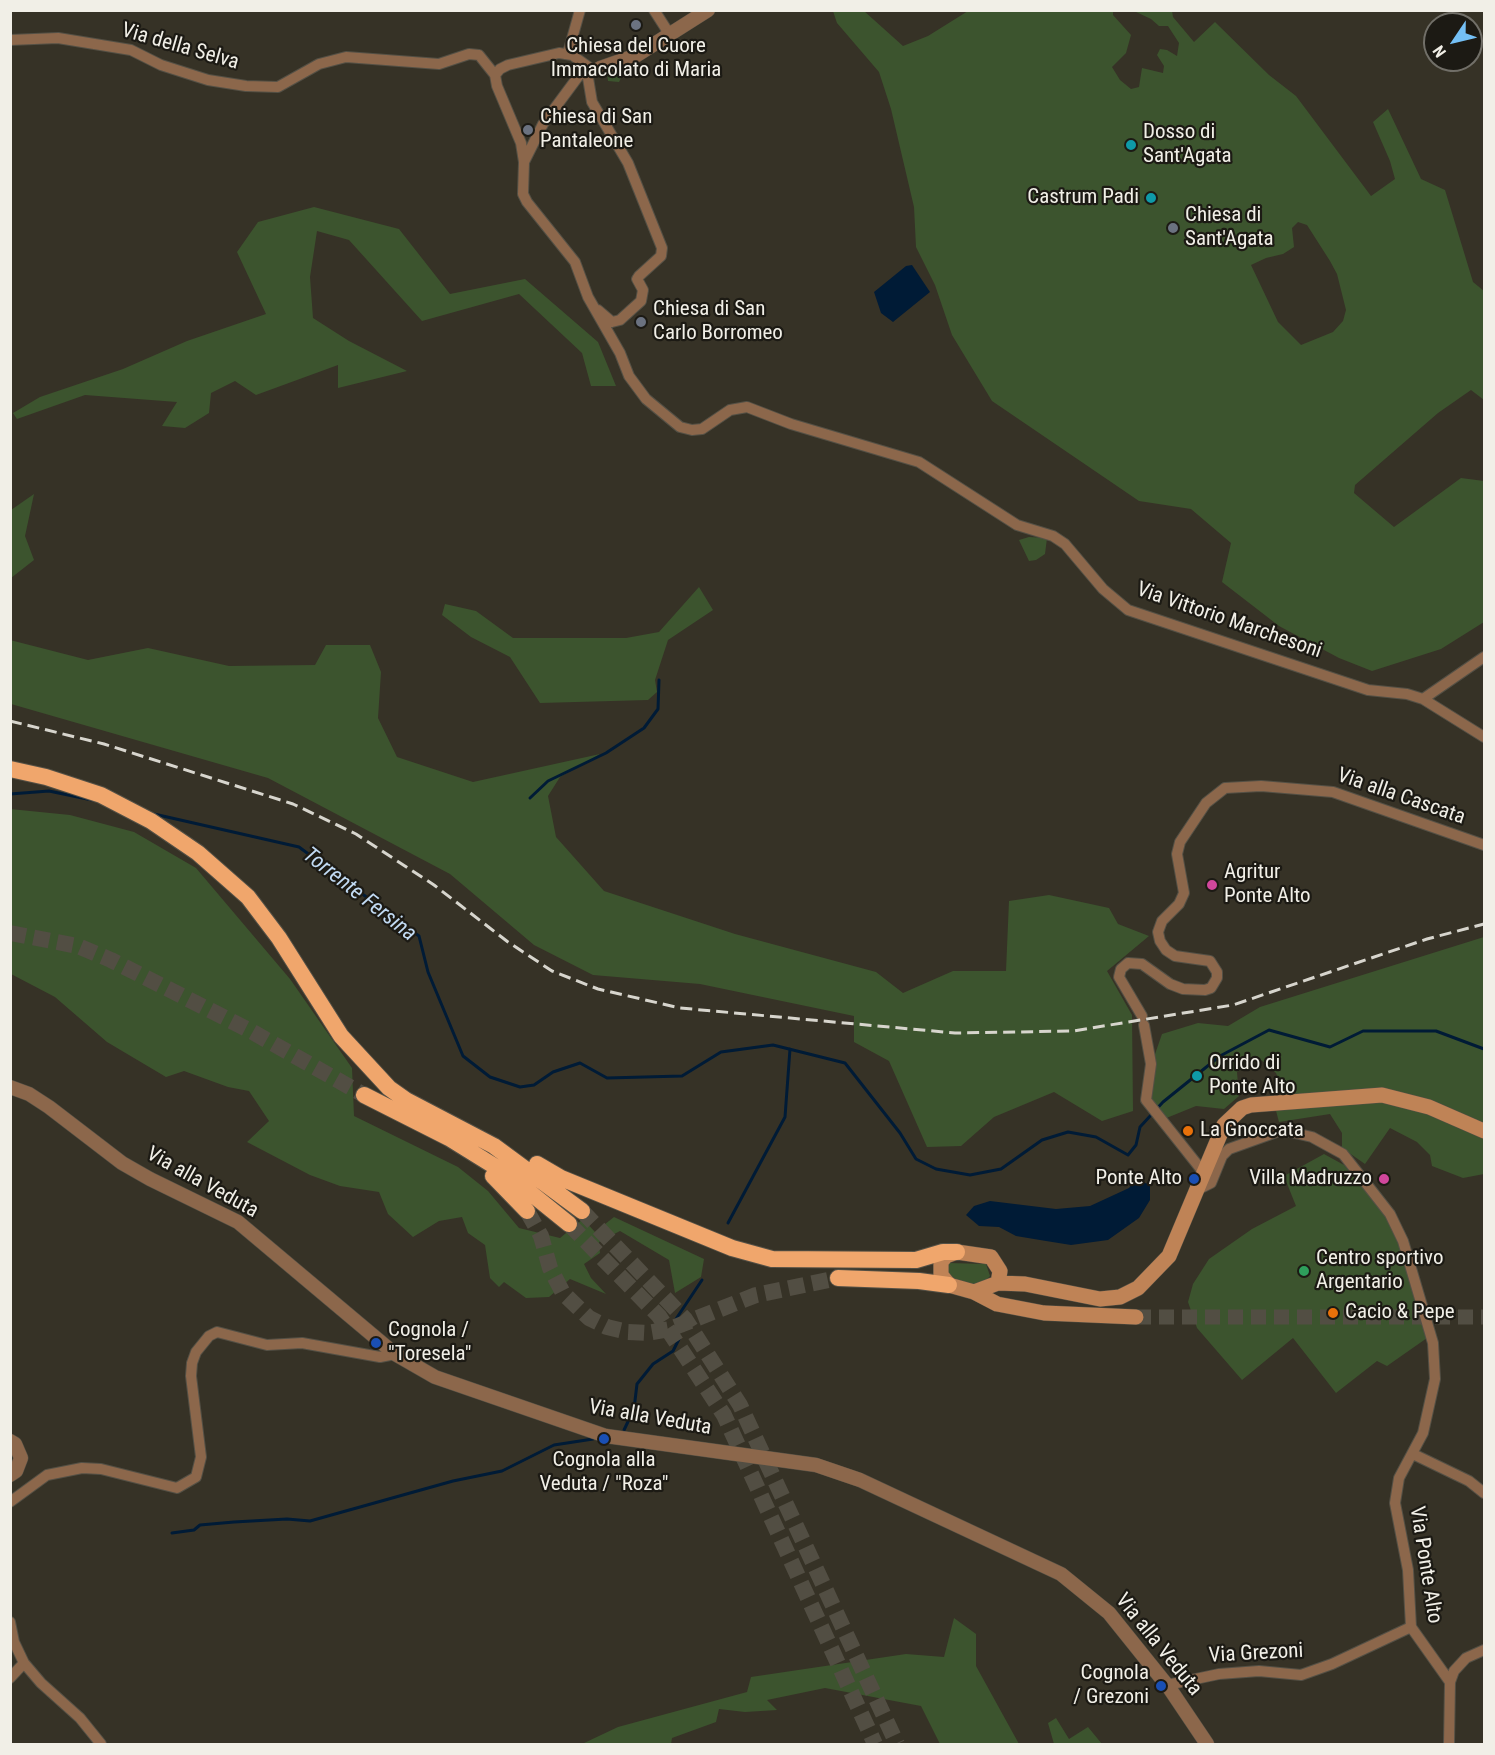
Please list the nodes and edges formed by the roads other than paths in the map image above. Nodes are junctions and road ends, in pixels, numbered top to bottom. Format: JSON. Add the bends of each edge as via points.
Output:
{"nodes":[{"id":1,"x":580,"y":10,"type":"edge"},
{"id":2,"x":654,"y":10,"type":"edge"},
{"id":3,"x":708,"y":10,"type":"edge"},
{"id":4,"x":670,"y":35,"type":"junction"},
{"id":5,"x":10,"y":39,"type":"edge"},
{"id":6,"x":568,"y":53,"type":"junction"},
{"id":7,"x":586,"y":66,"type":"junction"},
{"id":8,"x":600,"y":68,"type":"joint"},
{"id":9,"x":495,"y":75,"type":"junction"},
{"id":10,"x":524,"y":162,"type":"junction"},
{"id":11,"x":593,"y":306,"type":"junction"},
{"id":12,"x":1485,"y":657,"type":"edge"},
{"id":13,"x":1423,"y":699,"type":"junction"},
{"id":14,"x":1485,"y":737,"type":"edge"},
{"id":15,"x":10,"y":769,"type":"edge"},
{"id":16,"x":1485,"y":845,"type":"edge"},
{"id":17,"x":10,"y":1087,"type":"edge"},
{"id":18,"x":364,"y":1095,"type":"tunnel mouth"},
{"id":19,"x":1485,"y":1131,"type":"edge"},
{"id":20,"x":494,"y":1146,"type":"junction"},
{"id":21,"x":483,"y":1160,"type":"junction"},
{"id":22,"x":1202,"y":1179,"type":"junction"},
{"id":23,"x":527,"y":1210,"type":"tunnel mouth"},
{"id":24,"x":582,"y":1211,"type":"tunnel mouth"},
{"id":25,"x":569,"y":1224,"type":"tunnel mouth"},
{"id":26,"x":957,"y":1252,"type":"junction"},
{"id":27,"x":998,"y":1265,"type":"junction"},
{"id":28,"x":838,"y":1278,"type":"tunnel mouth"},
{"id":29,"x":997,"y":1284,"type":"junction"},
{"id":30,"x":1025,"y":1284,"type":"junction"},
{"id":31,"x":949,"y":1285,"type":"junction"},
{"id":32,"x":975,"y":1292,"type":"junction"},
{"id":33,"x":1026,"y":1310,"type":"junction"},
{"id":34,"x":1136,"y":1317,"type":"tunnel mouth"},
{"id":35,"x":395,"y":1354,"type":"junction"},
{"id":36,"x":10,"y":1441,"type":"edge"},
{"id":37,"x":1413,"y":1454,"type":"junction"},
{"id":38,"x":10,"y":1475,"type":"edge"},
{"id":39,"x":1485,"y":1493,"type":"edge"},
{"id":40,"x":10,"y":1502,"type":"edge"},
{"id":41,"x":10,"y":1622,"type":"edge"},
{"id":42,"x":1411,"y":1627,"type":"junction"},
{"id":43,"x":1484,"y":1650,"type":"edge"},
{"id":44,"x":24,"y":1663,"type":"junction"},
{"id":45,"x":10,"y":1678,"type":"edge"},
{"id":46,"x":1450,"y":1682,"type":"junction"},
{"id":47,"x":1167,"y":1685,"type":"junction"},
{"id":48,"x":101,"y":1744,"type":"edge"},
{"id":49,"x":1206,"y":1744,"type":"edge"},
{"id":50,"x":1449,"y":1744,"type":"edge"}],
"edges":[{"from":1,"to":6,"type":"street"},
{"from":2,"to":4,"type":"street"},
{"from":3,"to":4,"type":"street"},
{"from":4,"to":8,"type":"street","via":[[637,55]]},
{"from":5,"to":9,"type":"street","name":"Via della Selva","via":[[58,38],[131,50],[189,74],[246,86],[278,87],[319,64],[346,57],[439,64],[478,55]]},
{"from":6,"to":7,"type":"street"},
{"from":6,"to":9,"type":"street","via":[[508,65]]},
{"from":7,"to":8,"type":"street"},
{"from":7,"to":10,"type":"street","name":"Via Vittorio Marchesoni","via":[[543,124]]},
{"from":7,"to":11,"type":"street","via":[[592,102],[628,163],[662,248],[661,256],[637,279],[644,290],[641,301],[620,320],[612,322]]},
{"from":9,"to":10,"type":"street","name":"Via Vittorio Marchesoni","via":[[521,143]]},
{"from":10,"to":11,"type":"street","name":"Via Vittorio Marchesoni","via":[[523,194],[575,262]]},
{"from":11,"to":13,"type":"street","name":"Via Vittorio Marchesoni","via":[[640,391],[680,427],[702,429],[730,410],[747,407],[919,462],[1017,525],[1053,536],[1065,544],[1103,589],[1128,610],[1368,690]]},
{"from":12,"to":13,"type":"street"},
{"from":13,"to":14,"type":"street","name":"Via Vittorio Marchesoni"},
{"from":15,"to":20,"type":"highway","via":[[101,795],[173,834],[237,886],[279,938],[341,1036],[389,1088]]},
{"from":16,"to":22,"type":"street","name":"Via alla Cascata","via":[[1333,792],[1261,786],[1225,789],[1206,803],[1180,842],[1177,854],[1184,893],[1158,932],[1166,951],[1210,961],[1217,972],[1215,984],[1205,990],[1183,989],[1142,964],[1128,963],[1119,977],[1144,1025],[1151,1064],[1146,1096],[1149,1106]]},
{"from":17,"to":35,"type":"street","name":"Via alla Veduta","via":[[50,1107],[122,1163],[238,1222]]},
{"from":18,"to":21,"type":"highway"},
{"from":19,"to":22,"type":"main road","via":[[1429,1107],[1382,1095],[1263,1102],[1242,1108],[1224,1125]]},
{"from":20,"to":24,"type":"highway"},
{"from":20,"to":26,"type":"highway","via":[[512,1150],[561,1178],[732,1248],[771,1259],[916,1260]]},
{"from":21,"to":23,"type":"highway","via":[[487,1172]]},
{"from":21,"to":25,"type":"highway","via":[[507,1174]]},
{"from":22,"to":30,"type":"main road","via":[[1169,1256],[1138,1288],[1120,1297],[1100,1299]]},
{"from":22,"to":37,"type":"street","name":"Via Ponte Alto","via":[[1203,1187],[1211,1183],[1225,1151],[1287,1131],[1312,1137],[1343,1155],[1386,1209],[1400,1234],[1418,1285],[1433,1343],[1433,1393],[1424,1434]]},
{"from":26,"to":27,"type":"main road","via":[[985,1254]]},
{"from":26,"to":31,"type":"main road","via":[[942,1262],[941,1275]]},
{"from":27,"to":29,"type":"main road"},
{"from":27,"to":30,"type":"main road"},
{"from":28,"to":31,"type":"highway"},
{"from":29,"to":30,"type":"main road"},
{"from":29,"to":32,"type":"main road"},
{"from":29,"to":33,"type":"main road","via":[[1000,1292]]},
{"from":31,"to":32,"type":"main road"},
{"from":32,"to":33,"type":"main road","via":[[997,1304]]},
{"from":33,"to":34,"type":"main road"},
{"from":35,"to":40,"type":"street","via":[[380,1358],[302,1343],[267,1346],[217,1332],[202,1344],[192,1363],[201,1457],[196,1477],[177,1488],[82,1468],[47,1475]]},
{"from":35,"to":47,"type":"street","name":"Via alla Veduta","via":[[435,1377],[599,1434],[816,1466],[860,1480],[1061,1574],[1109,1613]]},
{"from":36,"to":38,"type":"street","via":[[21,1458]]},
{"from":37,"to":39,"type":"street"},
{"from":37,"to":42,"type":"street","name":"Via Ponte Alto","via":[[1399,1478],[1395,1503],[1408,1570]]},
{"from":41,"to":44,"type":"street"},
{"from":42,"to":46,"type":"street","name":"Via Ponte Alto"},
{"from":42,"to":47,"type":"street","name":"Via Grezoni","via":[[1332,1665],[1301,1675],[1259,1671],[1219,1674]]},
{"from":43,"to":46,"type":"street","via":[[1466,1658]]},
{"from":44,"to":45,"type":"street"},
{"from":44,"to":48,"type":"street"},
{"from":46,"to":50,"type":"street"},
{"from":47,"to":49,"type":"street","name":"Via alla Veduta"}]}
